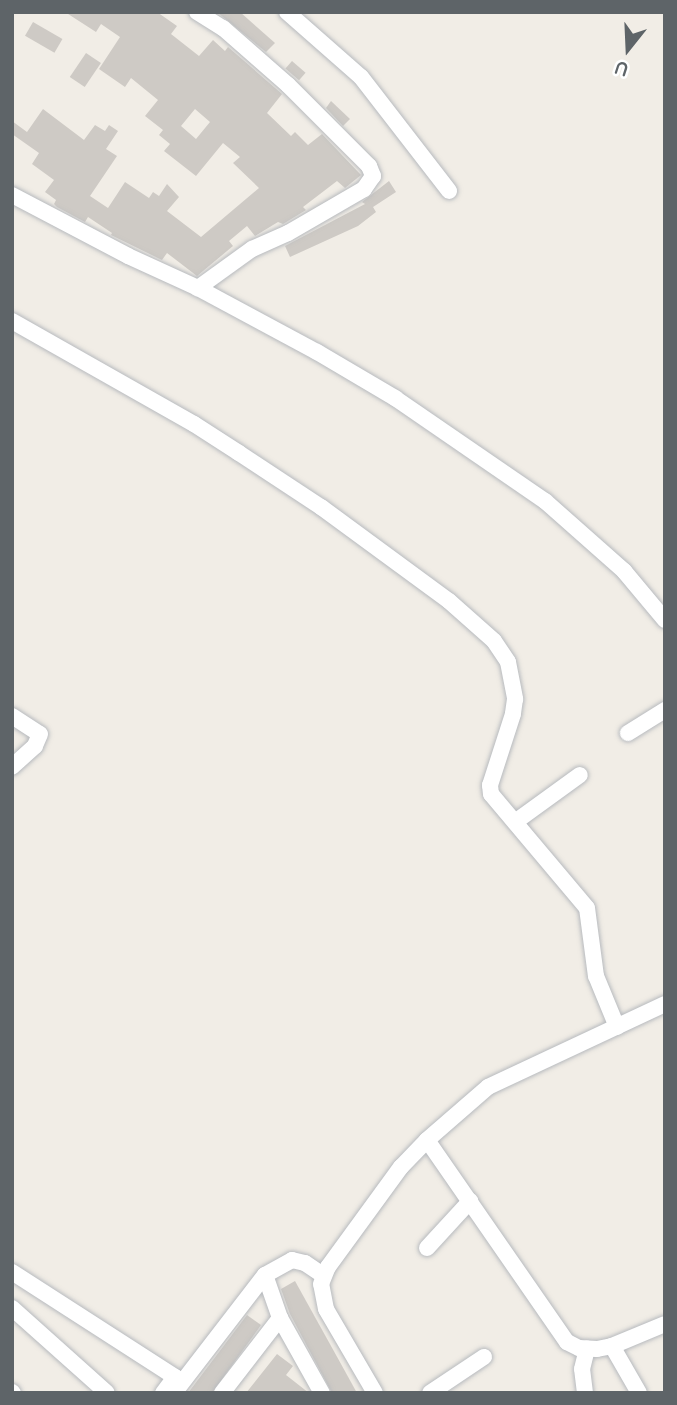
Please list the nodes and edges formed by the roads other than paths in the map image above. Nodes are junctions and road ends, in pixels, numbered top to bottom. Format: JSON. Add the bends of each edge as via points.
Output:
{"nodes":[{"id":1,"x":197,"y":12,"type":"edge"},
{"id":2,"x":287,"y":12,"type":"edge"},
{"id":3,"x":449,"y":191,"type":"dead end"},
{"id":4,"x":12,"y":195,"type":"edge"},
{"id":5,"x":198,"y":288,"type":"junction"},
{"id":6,"x":12,"y":321,"type":"edge"},
{"id":7,"x":665,"y":620,"type":"edge"},
{"id":8,"x":665,"y":710,"type":"edge"},
{"id":9,"x":12,"y":716,"type":"edge"},
{"id":10,"x":628,"y":733,"type":"dead end"},
{"id":11,"x":12,"y":767,"type":"edge"},
{"id":12,"x":580,"y":775,"type":"dead end"},
{"id":13,"x":514,"y":822,"type":"junction"},
{"id":14,"x":665,"y":1004,"type":"edge"},
{"id":15,"x":617,"y":1027,"type":"junction"},
{"id":16,"x":427,"y":1140,"type":"junction"},
{"id":17,"x":470,"y":1200,"type":"junction"},
{"id":18,"x":427,"y":1248,"type":"dead end"},
{"id":19,"x":12,"y":1272,"type":"edge"},
{"id":20,"x":265,"y":1275,"type":"junction"},
{"id":21,"x":323,"y":1275,"type":"junction"},
{"id":22,"x":12,"y":1308,"type":"edge"},
{"id":23,"x":280,"y":1318,"type":"junction"},
{"id":24,"x":665,"y":1324,"type":"edge"},
{"id":25,"x":612,"y":1346,"type":"junction"},
{"id":26,"x":587,"y":1349,"type":"junction"},
{"id":27,"x":484,"y":1357,"type":"dead end"},
{"id":28,"x":320,"y":1392,"type":"edge"},
{"id":29,"x":107,"y":1393,"type":"edge"},
{"id":30,"x":163,"y":1393,"type":"edge"},
{"id":31,"x":174,"y":1393,"type":"edge"},
{"id":32,"x":222,"y":1393,"type":"edge"},
{"id":33,"x":374,"y":1393,"type":"edge"},
{"id":34,"x":430,"y":1393,"type":"edge"},
{"id":35,"x":585,"y":1393,"type":"edge"},
{"id":36,"x":639,"y":1393,"type":"edge"}],
"edges":[{"from":1,"to":5,"type":"street","via":[[288,85],[369,166],[373,176],[364,188],[288,233],[252,248]]},
{"from":2,"to":3,"type":"street","via":[[361,77]]},
{"from":4,"to":5,"type":"street"},
{"from":5,"to":7,"type":"street","via":[[395,398],[536,495],[624,570]]},
{"from":6,"to":13,"type":"street","via":[[239,453],[321,507],[485,630],[508,662],[515,699],[490,788]]},
{"from":8,"to":10,"type":"street"},
{"from":9,"to":11,"type":"street","via":[[40,734],[35,746]]},
{"from":12,"to":13,"type":"street"},
{"from":13,"to":15,"type":"street","via":[[587,908],[596,976]]},
{"from":14,"to":15,"type":"street"},
{"from":15,"to":16,"type":"street","via":[[488,1087]]},
{"from":16,"to":17,"type":"street"},
{"from":16,"to":21,"type":"street","via":[[401,1167]]},
{"from":17,"to":18,"type":"street"},
{"from":17,"to":26,"type":"street","via":[[559,1334],[573,1346]]},
{"from":19,"to":30,"type":"street","via":[[175,1377]]},
{"from":20,"to":21,"type":"street","via":[[292,1260]]},
{"from":20,"to":23,"type":"street"},
{"from":20,"to":31,"type":"street"},
{"from":21,"to":33,"type":"street","via":[[320,1291],[326,1309]]},
{"from":22,"to":29,"type":"street"},
{"from":23,"to":28,"type":"street"},
{"from":23,"to":32,"type":"street"},
{"from":24,"to":25,"type":"street"},
{"from":25,"to":26,"type":"street"},
{"from":25,"to":36,"type":"street"},
{"from":26,"to":35,"type":"street","via":[[582,1369]]},
{"from":27,"to":34,"type":"street"}]}
